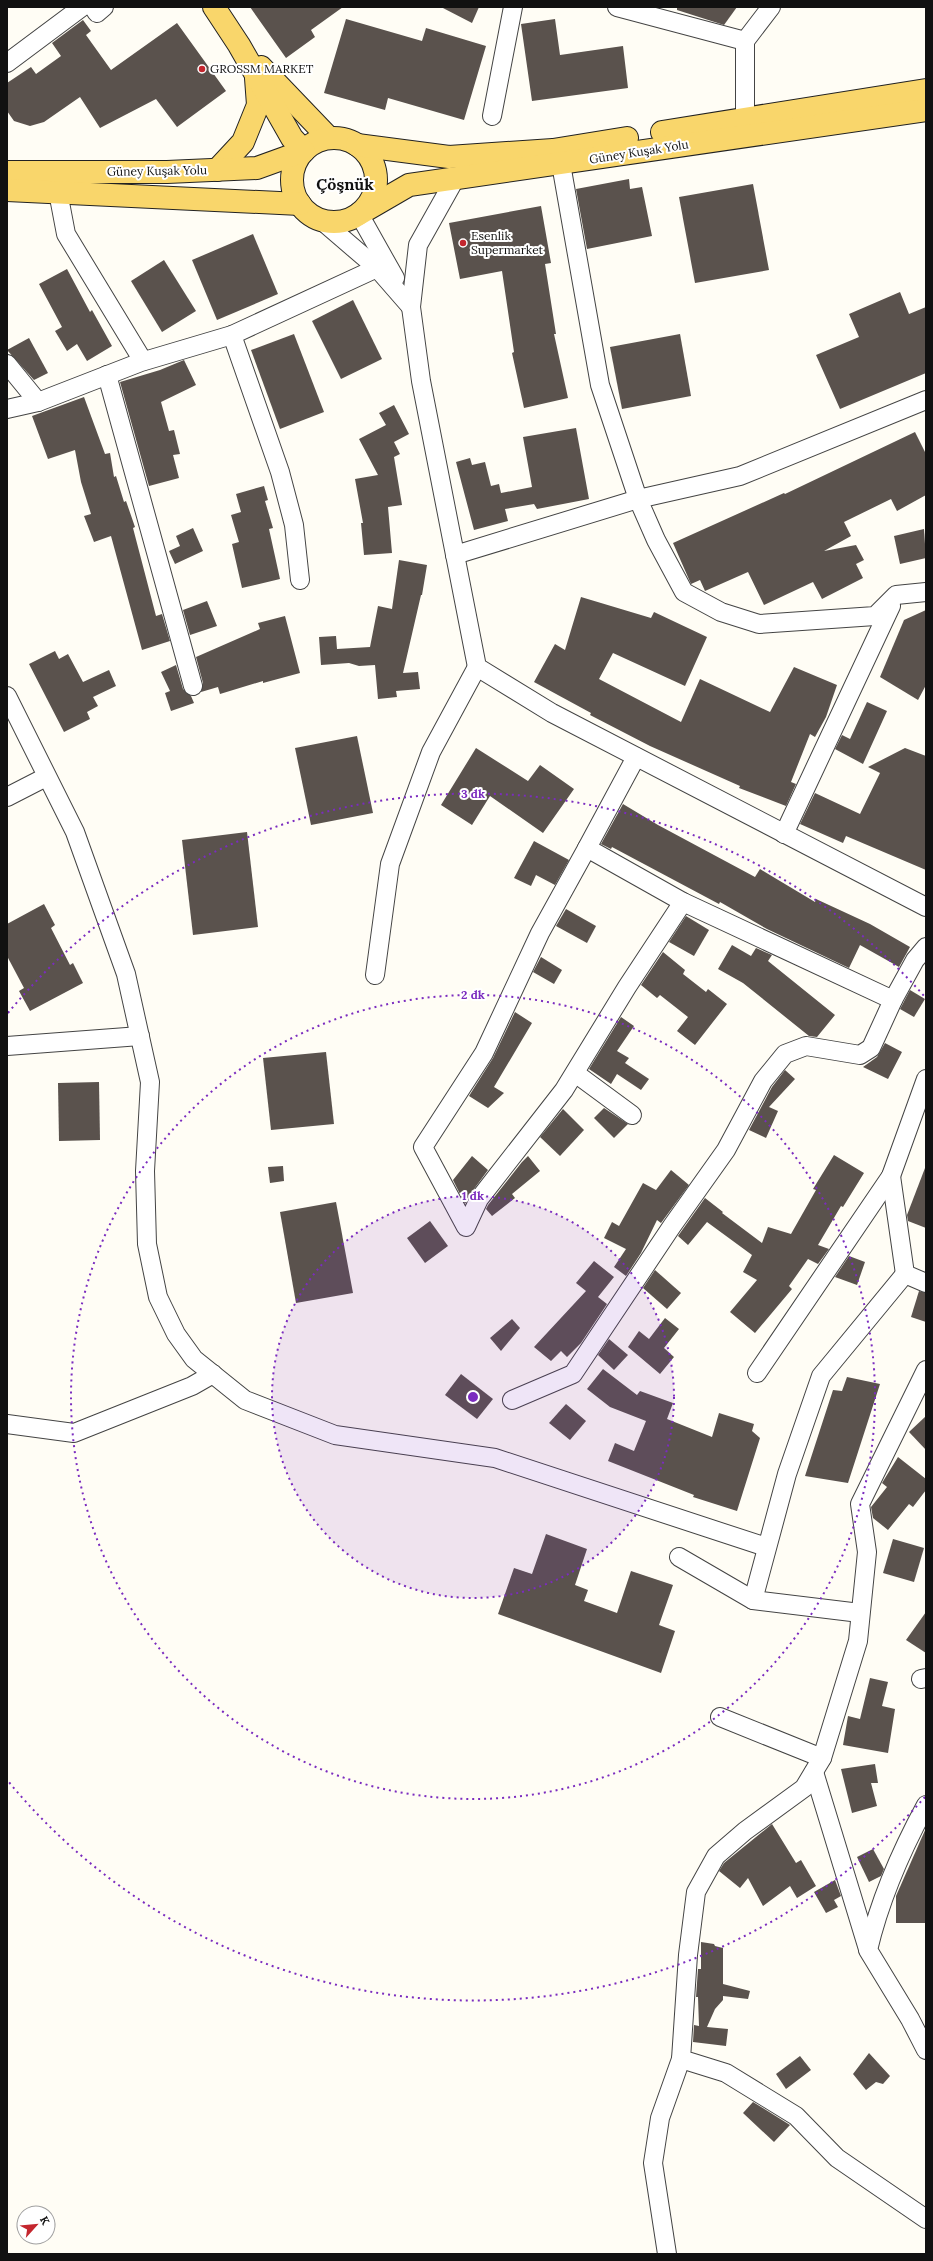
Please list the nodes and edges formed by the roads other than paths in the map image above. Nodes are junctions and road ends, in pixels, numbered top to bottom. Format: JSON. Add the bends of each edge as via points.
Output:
{"nodes":[{"id":1,"x":82,"y":7,"type":"edge"},
{"id":2,"x":93,"y":7,"type":"edge"},
{"id":3,"x":104,"y":7,"type":"edge"},
{"id":4,"x":214,"y":7,"type":"edge"},
{"id":5,"x":513,"y":7,"type":"edge"},
{"id":6,"x":617,"y":7,"type":"edge"},
{"id":7,"x":771,"y":7,"type":"edge"},
{"id":8,"x":745,"y":41,"type":"junction"},
{"id":9,"x":239,"y":45,"type":"junction"},
{"id":10,"x":7,"y":63,"type":"edge"},
{"id":11,"x":926,"y":90,"type":"edge"},
{"id":12,"x":926,"y":110,"type":"edge"},
{"id":13,"x":492,"y":116,"type":"dead end"},
{"id":14,"x":745,"y":119,"type":"junction"},
{"id":15,"x":329,"y":138,"type":"junction"},
{"id":16,"x":357,"y":145,"type":"junction"},
{"id":17,"x":304,"y":151,"type":"junction"},
{"id":18,"x":561,"y":164,"type":"junction"},
{"id":19,"x":217,"y":170,"type":"junction"},
{"id":20,"x":7,"y":172,"type":"edge"},
{"id":21,"x":455,"y":179,"type":"junction"},
{"id":22,"x":7,"y":190,"type":"edge"},
{"id":23,"x":58,"y":192,"type":"junction"},
{"id":24,"x":300,"y":204,"type":"junction"},
{"id":25,"x":359,"y":214,"type":"junction"},
{"id":26,"x":321,"y":220,"type":"junction"},
{"id":27,"x":377,"y":268,"type":"junction"},
{"id":28,"x":411,"y":307,"type":"junction"},
{"id":29,"x":232,"y":335,"type":"junction"},
{"id":30,"x":143,"y":361,"type":"junction"},
{"id":31,"x":7,"y":364,"type":"edge"},
{"id":32,"x":108,"y":375,"type":"junction"},
{"id":33,"x":926,"y":400,"type":"edge"},
{"id":34,"x":38,"y":402,"type":"junction"},
{"id":35,"x":7,"y":409,"type":"edge"},
{"id":36,"x":638,"y":499,"type":"junction"},
{"id":37,"x":455,"y":555,"type":"junction"},
{"id":38,"x":300,"y":580,"type":"dead end"},
{"id":39,"x":926,"y":592,"type":"edge"},
{"id":40,"x":896,"y":595,"type":"junction"},
{"id":41,"x":477,"y":667,"type":"junction"},
{"id":42,"x":194,"y":686,"type":"dead end"},
{"id":43,"x":7,"y":696,"type":"edge"},
{"id":44,"x":636,"y":757,"type":"junction"},
{"id":45,"x":46,"y":777,"type":"junction"},
{"id":46,"x":7,"y":797,"type":"edge"},
{"id":47,"x":784,"y":834,"type":"junction"},
{"id":48,"x":587,"y":848,"type":"junction"},
{"id":49,"x":683,"y":902,"type":"junction"},
{"id":50,"x":926,"y":907,"type":"edge"},
{"id":51,"x":926,"y":947,"type":"edge"},
{"id":52,"x":375,"y":974,"type":"dead end"},
{"id":53,"x":894,"y":1000,"type":"junction"},
{"id":54,"x":140,"y":1036,"type":"junction"},
{"id":55,"x":7,"y":1046,"type":"edge"},
{"id":56,"x":575,"y":1073,"type":"junction"},
{"id":57,"x":926,"y":1080,"type":"edge"},
{"id":58,"x":632,"y":1115,"type":"dead end"},
{"id":59,"x":891,"y":1176,"type":"junction"},
{"id":60,"x":905,"y":1274,"type":"junction"},
{"id":61,"x":926,"y":1283,"type":"edge"},
{"id":62,"x":926,"y":1370,"type":"edge"},
{"id":63,"x":757,"y":1373,"type":"dead end"},
{"id":64,"x":213,"y":1374,"type":"junction"},
{"id":65,"x":512,"y":1400,"type":"dead end"},
{"id":66,"x":7,"y":1424,"type":"edge"},
{"id":67,"x":766,"y":1547,"type":"junction"},
{"id":68,"x":679,"y":1557,"type":"dead end"},
{"id":69,"x":753,"y":1600,"type":"junction"},
{"id":70,"x":860,"y":1613,"type":"junction"},
{"id":71,"x":720,"y":1717,"type":"dead end"},
{"id":72,"x":818,"y":1765,"type":"junction"},
{"id":73,"x":926,"y":1805,"type":"edge"},
{"id":74,"x":868,"y":1950,"type":"junction"},
{"id":75,"x":926,"y":2050,"type":"edge"},
{"id":76,"x":681,"y":2059,"type":"junction"},
{"id":77,"x":926,"y":2219,"type":"edge"},
{"id":78,"x":667,"y":2254,"type":"edge"}],
"edges":[{"from":1,"to":10,"type":"street"},
{"from":2,"to":3,"type":"street","via":[[97,13]]},
{"from":4,"to":9,"type":"main road"},
{"from":5,"to":13,"type":"street"},
{"from":6,"to":8,"type":"street"},
{"from":7,"to":8,"type":"street"},
{"from":8,"to":14,"type":"street"},
{"from":9,"to":15,"type":"main road"},
{"from":9,"to":17,"type":"main road","via":[[292,138]]},
{"from":9,"to":19,"type":"main road","via":[[257,82],[258,105],[243,142]]},
{"from":11,"to":14,"type":"main road","name":"Güney Kuşak Yolu"},
{"from":12,"to":18,"type":"main road","name":"Güney Kuşak Yolu"},
{"from":14,"to":16,"type":"main road","name":"Güney Kuşak Yolu","via":[[552,150],[449,157]]},
{"from":15,"to":16,"type":"main road","via":[[344,139]]},
{"from":15,"to":17,"type":"main road","via":[[315,142]]},
{"from":16,"to":25,"type":"main road","via":[[367,154],[376,179],[374,192]]},
{"from":17,"to":19,"type":"main road","name":"Güney Kuşak Yolu","via":[[257,168]]},
{"from":17,"to":24,"type":"main road","via":[[296,162],[292,176],[293,191]]},
{"from":18,"to":21,"type":"main road","name":"Güney Kuşak Yolu"},
{"from":18,"to":36,"type":"street","via":[[600,386]]},
{"from":19,"to":20,"type":"main road","name":"Güney Kuşak Yolu"},
{"from":21,"to":25,"type":"main road","name":"Güney Kuşak Yolu","via":[[408,185]]},
{"from":21,"to":28,"type":"street","via":[[418,246]]},
{"from":22,"to":23,"type":"main road","name":"Güney Kuşak Yolu"},
{"from":23,"to":24,"type":"main road","name":"Güney Kuşak Yolu"},
{"from":23,"to":30,"type":"street","via":[[66,234]]},
{"from":24,"to":26,"type":"main road","via":[[309,214]]},
{"from":25,"to":26,"type":"main road","via":[[347,220]]},
{"from":25,"to":28,"type":"street"},
{"from":26,"to":27,"type":"street"},
{"from":27,"to":28,"type":"street"},
{"from":27,"to":29,"type":"street"},
{"from":28,"to":37,"type":"street","via":[[421,382]]},
{"from":29,"to":30,"type":"street"},
{"from":29,"to":38,"type":"street","via":[[280,472],[294,525]]},
{"from":30,"to":32,"type":"street"},
{"from":31,"to":34,"type":"street"},
{"from":32,"to":34,"type":"street"},
{"from":32,"to":42,"type":"street"},
{"from":33,"to":36,"type":"street","via":[[740,476]]},
{"from":34,"to":35,"type":"street"},
{"from":36,"to":37,"type":"street"},
{"from":36,"to":40,"type":"street","via":[[656,540],[684,592],[721,612],[758,624],[875,616]]},
{"from":37,"to":41,"type":"street"},
{"from":39,"to":40,"type":"street"},
{"from":40,"to":47,"type":"street"},
{"from":41,"to":44,"type":"street","via":[[552,713]]},
{"from":41,"to":52,"type":"street","via":[[431,752],[390,864]]},
{"from":43,"to":45,"type":"street"},
{"from":44,"to":47,"type":"street"},
{"from":44,"to":48,"type":"street"},
{"from":45,"to":46,"type":"street"},
{"from":45,"to":54,"type":"street","via":[[75,832],[123,967]]},
{"from":47,"to":50,"type":"street"},
{"from":48,"to":49,"type":"street"},
{"from":48,"to":56,"type":"street","via":[[540,933],[484,1053],[423,1147],[466,1227],[479,1199]]},
{"from":49,"to":53,"type":"street"},
{"from":49,"to":56,"type":"street"},
{"from":51,"to":53,"type":"street","via":[[915,960]]},
{"from":53,"to":65,"type":"street","via":[[871,1048],[860,1055],[806,1046],[785,1054],[763,1082],[726,1150],[573,1374]]},
{"from":54,"to":55,"type":"street"},
{"from":54,"to":64,"type":"street","via":[[150,1082],[145,1186],[147,1244],[158,1297],[176,1334],[194,1359]]},
{"from":56,"to":58,"type":"street"},
{"from":57,"to":59,"type":"street"},
{"from":59,"to":60,"type":"street"},
{"from":59,"to":63,"type":"street"},
{"from":60,"to":61,"type":"street"},
{"from":60,"to":67,"type":"street","via":[[821,1376],[787,1474]]},
{"from":62,"to":70,"type":"street","via":[[860,1504],[867,1552]]},
{"from":64,"to":66,"type":"street","via":[[192,1386],[74,1433]]},
{"from":64,"to":67,"type":"street","via":[[245,1400],[335,1435],[495,1458]]},
{"from":67,"to":69,"type":"street"},
{"from":68,"to":69,"type":"street"},
{"from":69,"to":70,"type":"street"},
{"from":70,"to":72,"type":"street","via":[[858,1641]]},
{"from":71,"to":72,"type":"street"},
{"from":72,"to":74,"type":"street"},
{"from":72,"to":76,"type":"street","via":[[804,1788],[745,1831],[716,1856],[696,1892],[688,1955]]},
{"from":73,"to":74,"type":"street","via":[[904,1845],[875,1921]]},
{"from":74,"to":75,"type":"street"},
{"from":76,"to":77,"type":"street","via":[[726,2073],[796,2116],[837,2158]]},
{"from":76,"to":78,"type":"street","via":[[660,2118],[653,2163]]}]}
